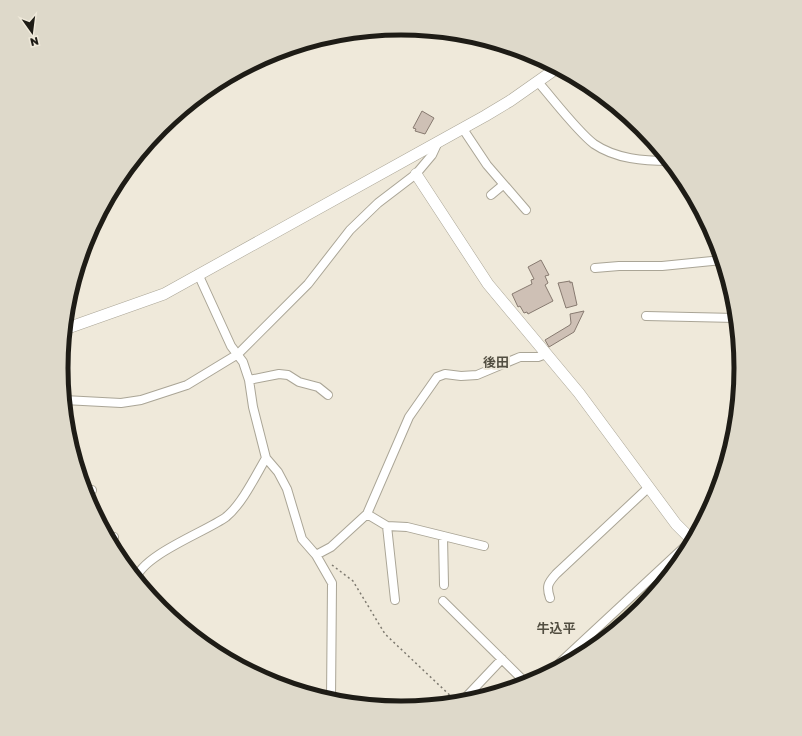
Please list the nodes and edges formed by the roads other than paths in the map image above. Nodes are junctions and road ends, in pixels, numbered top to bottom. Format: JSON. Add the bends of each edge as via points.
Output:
{"nodes":[{"id":1,"x":552,"y":71,"type":"edge"},
{"id":2,"x":538,"y":82,"type":"junction"},
{"id":3,"x":463,"y":128,"type":"junction"},
{"id":4,"x":438,"y":142,"type":"junction"},
{"id":5,"x":662,"y":161,"type":"edge"},
{"id":6,"x":416,"y":174,"type":"junction"},
{"id":7,"x":503,"y":185,"type":"junction"},
{"id":8,"x":492,"y":195,"type":"dead end"},
{"id":9,"x":526,"y":210,"type":"dead end"},
{"id":10,"x":716,"y":261,"type":"edge"},
{"id":11,"x":595,"y":268,"type":"dead end"},
{"id":12,"x":199,"y":276,"type":"junction"},
{"id":13,"x":646,"y":316,"type":"dead end"},
{"id":14,"x":730,"y":318,"type":"edge"},
{"id":15,"x":71,"y":327,"type":"edge"},
{"id":16,"x":238,"y":354,"type":"junction"},
{"id":17,"x":546,"y":354,"type":"junction"},
{"id":18,"x":249,"y":380,"type":"junction"},
{"id":19,"x":328,"y":395,"type":"dead end"},
{"id":20,"x":70,"y":400,"type":"edge"},
{"id":21,"x":266,"y":458,"type":"junction"},
{"id":22,"x":649,"y":488,"type":"junction"},
{"id":23,"x":367,"y":514,"type":"junction"},
{"id":24,"x":387,"y":526,"type":"junction"},
{"id":25,"x":443,"y":536,"type":"junction"},
{"id":26,"x":688,"y":536,"type":"edge"},
{"id":27,"x":484,"y":546,"type":"dead end"},
{"id":28,"x":678,"y":553,"type":"edge"},
{"id":29,"x":316,"y":555,"type":"junction"},
{"id":30,"x":139,"y":573,"type":"edge"},
{"id":31,"x":444,"y":585,"type":"dead end"},
{"id":32,"x":550,"y":598,"type":"dead end"},
{"id":33,"x":396,"y":600,"type":"dead end"},
{"id":34,"x":443,"y":601,"type":"dead end"},
{"id":35,"x":567,"y":656,"type":"edge"},
{"id":36,"x":502,"y":659,"type":"junction"},
{"id":37,"x":521,"y":678,"type":"edge"},
{"id":38,"x":331,"y":694,"type":"edge"},
{"id":39,"x":469,"y":694,"type":"edge"}],
"edges":[{"from":1,"to":2,"type":"street"},
{"from":2,"to":3,"type":"street"},
{"from":2,"to":5,"type":"street","via":[[594,144],[636,160]]},
{"from":3,"to":4,"type":"street"},
{"from":3,"to":7,"type":"street"},
{"from":4,"to":6,"type":"street","via":[[432,155]]},
{"from":4,"to":12,"type":"street"},
{"from":6,"to":16,"type":"street","via":[[378,203],[350,230],[308,284]]},
{"from":6,"to":17,"type":"street","via":[[488,284]]},
{"from":7,"to":8,"type":"street"},
{"from":7,"to":9,"type":"street"},
{"from":10,"to":11,"type":"street","via":[[662,266]]},
{"from":12,"to":15,"type":"street","via":[[144,303]]},
{"from":12,"to":16,"type":"street","via":[[231,346]]},
{"from":13,"to":14,"type":"street"},
{"from":16,"to":18,"type":"street"},
{"from":16,"to":20,"type":"street","via":[[187,384],[140,400],[120,403]]},
{"from":17,"to":22,"type":"street","via":[[579,393]]},
{"from":17,"to":23,"type":"street","via":[[538,357],[520,357],[477,374],[445,374],[437,378],[409,417]]},
{"from":18,"to":19,"type":"street","via":[[279,374],[318,387]]},
{"from":18,"to":21,"type":"street","via":[[252,407]]},
{"from":21,"to":29,"type":"street","via":[[278,472],[287,489],[302,539]]},
{"from":21,"to":30,"type":"street","via":[[235,508],[226,517],[158,556]]},
{"from":22,"to":26,"type":"street"},
{"from":22,"to":32,"type":"street","via":[[556,574],[548,583]]},
{"from":23,"to":24,"type":"street"},
{"from":23,"to":29,"type":"street"},
{"from":24,"to":25,"type":"street","via":[[407,527]]},
{"from":24,"to":33,"type":"street"},
{"from":25,"to":27,"type":"street"},
{"from":25,"to":31,"type":"street"},
{"from":28,"to":35,"type":"street"},
{"from":29,"to":38,"type":"street","via":[[332,582]]},
{"from":34,"to":36,"type":"street"},
{"from":36,"to":37,"type":"street"},
{"from":36,"to":39,"type":"street"}]}
